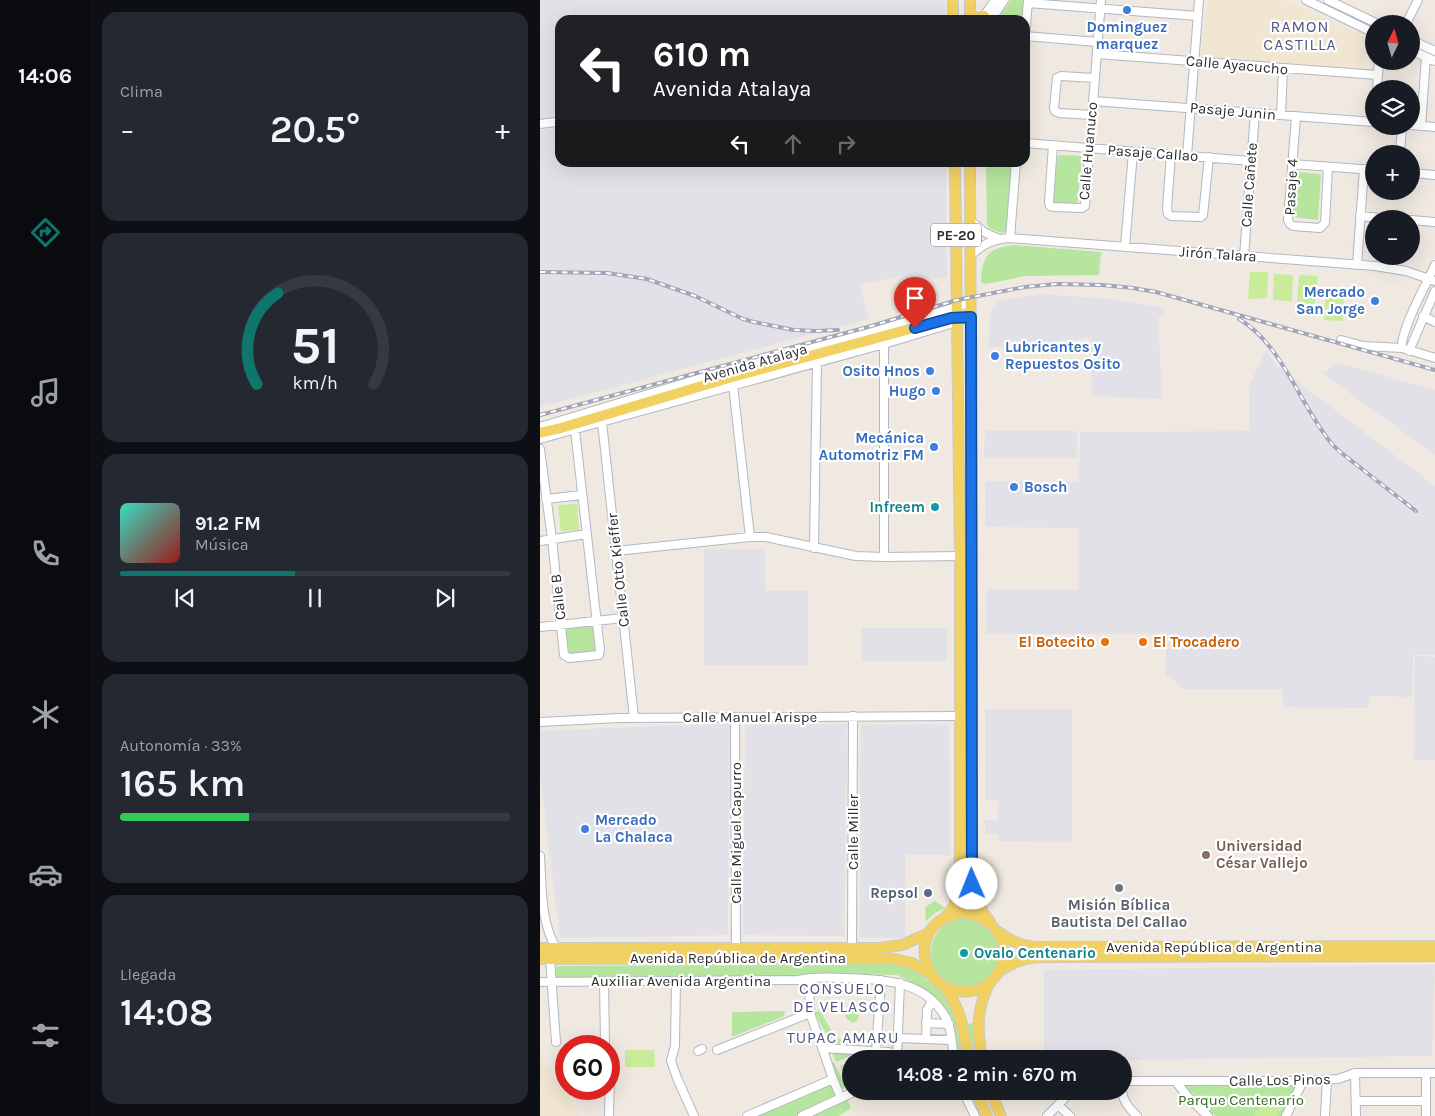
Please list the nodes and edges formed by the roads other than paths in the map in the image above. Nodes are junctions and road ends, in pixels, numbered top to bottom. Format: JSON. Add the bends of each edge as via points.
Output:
{"nodes":[{"id":1,"x":953,"y":0,"type":"edge"},
{"id":2,"x":970,"y":0,"type":"edge"},
{"id":3,"x":995,"y":0,"type":"edge"},
{"id":4,"x":1004,"y":0,"type":"edge"},
{"id":5,"x":1199,"y":0,"type":"edge"},
{"id":6,"x":1328,"y":0,"type":"edge"},
{"id":7,"x":1418,"y":0,"type":"edge"},
{"id":8,"x":1028,"y":1,"type":"edge"},
{"id":9,"x":1312,"y":1,"type":"edge"},
{"id":10,"x":1100,"y":4,"type":"edge"},
{"id":11,"x":953,"y":15,"type":"edge"},
{"id":12,"x":970,"y":15,"type":"edge"},
{"id":13,"x":987,"y":15,"type":"edge"},
{"id":14,"x":989,"y":15,"type":"edge"},
{"id":15,"x":1027,"y":15,"type":"edge"},
{"id":16,"x":1410,"y":15,"type":"edge"},
{"id":17,"x":1198,"y":16,"type":"junction"},
{"id":18,"x":1365,"y":18,"type":"edge"},
{"id":19,"x":1365,"y":28,"type":"edge"},
{"id":20,"x":1030,"y":38,"type":"edge"},
{"id":21,"x":1098,"y":42,"type":"junction"},
{"id":22,"x":1420,"y":44,"type":"edge"},
{"id":23,"x":1435,"y":51,"type":"edge"},
{"id":24,"x":1097,"y":54,"type":"junction"},
{"id":25,"x":1420,"y":54,"type":"edge"},
{"id":26,"x":1426,"y":57,"type":"junction"},
{"id":27,"x":1195,"y":61,"type":"junction"},
{"id":28,"x":1435,"y":61,"type":"edge"},
{"id":29,"x":1283,"y":69,"type":"junction"},
{"id":30,"x":1378,"y":70,"type":"edge"},
{"id":31,"x":1378,"y":75,"type":"junction"},
{"id":32,"x":1095,"y":78,"type":"junction"},
{"id":33,"x":1378,"y":80,"type":"edge"},
{"id":34,"x":1093,"y":101,"type":"junction"},
{"id":35,"x":1191,"y":108,"type":"junction"},
{"id":36,"x":1254,"y":113,"type":"junction"},
{"id":37,"x":1092,"y":115,"type":"junction"},
{"id":38,"x":1281,"y":115,"type":"junction"},
{"id":39,"x":1296,"y":116,"type":"junction"},
{"id":40,"x":1365,"y":121,"type":"edge"},
{"id":41,"x":555,"y":122,"type":"dead end"},
{"id":42,"x":540,"y":124,"type":"edge"},
{"id":43,"x":1421,"y":126,"type":"joint"},
{"id":44,"x":1435,"y":127,"type":"edge"},
{"id":45,"x":1030,"y":143,"type":"edge"},
{"id":46,"x":1053,"y":145,"type":"junction"},
{"id":47,"x":1089,"y":148,"type":"junction"},
{"id":48,"x":1133,"y":152,"type":"junction"},
{"id":49,"x":1171,"y":154,"type":"junction"},
{"id":50,"x":1187,"y":156,"type":"junction"},
{"id":51,"x":1209,"y":157,"type":"junction"},
{"id":52,"x":1251,"y":161,"type":"junction"},
{"id":53,"x":1292,"y":164,"type":"junction"},
{"id":54,"x":955,"y":167,"type":"edge"},
{"id":55,"x":970,"y":167,"type":"edge"},
{"id":56,"x":1016,"y":167,"type":"edge"},
{"id":57,"x":1328,"y":167,"type":"junction"},
{"id":58,"x":1364,"y":169,"type":"joint"},
{"id":59,"x":1420,"y":174,"type":"edge"},
{"id":60,"x":1435,"y":175,"type":"edge"},
{"id":61,"x":1360,"y":216,"type":"junction"},
{"id":62,"x":1365,"y":216,"type":"edge"},
{"id":63,"x":971,"y":221,"type":"junction"},
{"id":64,"x":1420,"y":221,"type":"edge"},
{"id":65,"x":1435,"y":222,"type":"edge"},
{"id":66,"x":1010,"y":238,"type":"junction"},
{"id":67,"x":999,"y":239,"type":"junction"},
{"id":68,"x":1125,"y":247,"type":"junction"},
{"id":69,"x":971,"y":255,"type":"junction"},
{"id":70,"x":1244,"y":256,"type":"junction"},
{"id":71,"x":1356,"y":265,"type":"junction"},
{"id":72,"x":1435,"y":265,"type":"edge"},
{"id":73,"x":1432,"y":280,"type":"edge"},
{"id":74,"x":1435,"y":291,"type":"edge"},
{"id":75,"x":971,"y":303,"type":"junction"},
{"id":76,"x":957,"y":315,"type":"junction"},
{"id":77,"x":1423,"y":316,"type":"junction"},
{"id":78,"x":971,"y":317,"type":"junction"},
{"id":79,"x":1435,"y":322,"type":"edge"},
{"id":80,"x":1341,"y":340,"type":"dead end"},
{"id":81,"x":884,"y":344,"type":"junction"},
{"id":82,"x":1406,"y":350,"type":"junction"},
{"id":83,"x":1435,"y":358,"type":"edge"},
{"id":84,"x":817,"y":362,"type":"junction"},
{"id":85,"x":733,"y":385,"type":"junction"},
{"id":86,"x":602,"y":422,"type":"junction"},
{"id":87,"x":540,"y":427,"type":"edge"},
{"id":88,"x":575,"y":430,"type":"junction"},
{"id":89,"x":540,"y":433,"type":"edge"},
{"id":90,"x":540,"y":439,"type":"edge"},
{"id":91,"x":540,"y":449,"type":"edge"},
{"id":92,"x":582,"y":495,"type":"junction"},
{"id":93,"x":546,"y":499,"type":"junction"},
{"id":94,"x":586,"y":534,"type":"junction"},
{"id":95,"x":750,"y":537,"type":"junction"},
{"id":96,"x":552,"y":539,"type":"junction"},
{"id":97,"x":540,"y":541,"type":"edge"},
{"id":98,"x":814,"y":548,"type":"junction"},
{"id":99,"x":616,"y":551,"type":"junction"},
{"id":100,"x":960,"y":556,"type":"junction"},
{"id":101,"x":884,"y":557,"type":"junction"},
{"id":102,"x":623,"y":618,"type":"junction"},
{"id":103,"x":597,"y":621,"type":"junction"},
{"id":104,"x":561,"y":625,"type":"junction"},
{"id":105,"x":540,"y":627,"type":"edge"},
{"id":106,"x":853,"y":716,"type":"junction"},
{"id":107,"x":960,"y":716,"type":"junction"},
{"id":108,"x":735,"y":717,"type":"junction"},
{"id":109,"x":634,"y":718,"type":"junction"},
{"id":110,"x":540,"y":722,"type":"edge"},
{"id":111,"x":540,"y":856,"type":"edge"},
{"id":112,"x":541,"y":894,"type":"edge"},
{"id":113,"x":544,"y":914,"type":"junction"},
{"id":114,"x":945,"y":918,"type":"junction"},
{"id":115,"x":990,"y":922,"type":"junction"},
{"id":116,"x":540,"y":926,"type":"edge"},
{"id":117,"x":997,"y":931,"type":"junction"},
{"id":118,"x":927,"y":934,"type":"junction"},
{"id":119,"x":1435,"y":946,"type":"edge"},
{"id":120,"x":540,"y":948,"type":"edge"},
{"id":121,"x":556,"y":948,"type":"junction"},
{"id":122,"x":736,"y":948,"type":"junction"},
{"id":123,"x":852,"y":948,"type":"junction"},
{"id":124,"x":1059,"y":952,"type":"junction"},
{"id":125,"x":1175,"y":952,"type":"junction"},
{"id":126,"x":1435,"y":956,"type":"edge"},
{"id":127,"x":545,"y":959,"type":"edge"},
{"id":128,"x":999,"y":971,"type":"junction"},
{"id":129,"x":932,"y":975,"type":"junction"},
{"id":130,"x":809,"y":978,"type":"junction"},
{"id":131,"x":881,"y":980,"type":"junction"},
{"id":132,"x":540,"y":982,"type":"edge"},
{"id":133,"x":551,"y":982,"type":"junction"},
{"id":134,"x":604,"y":982,"type":"junction"},
{"id":135,"x":676,"y":982,"type":"junction"},
{"id":136,"x":990,"y":982,"type":"junction"},
{"id":137,"x":900,"y":983,"type":"junction"},
{"id":138,"x":944,"y":986,"type":"junction"},
{"id":139,"x":932,"y":1001,"type":"junction"},
{"id":140,"x":810,"y":1013,"type":"junction"},
{"id":141,"x":926,"y":1022,"type":"junction"},
{"id":142,"x":949,"y":1024,"type":"junction"},
{"id":143,"x":555,"y":1035,"type":"edge"},
{"id":144,"x":605,"y":1035,"type":"edge"},
{"id":145,"x":898,"y":1038,"type":"junction"},
{"id":146,"x":926,"y":1039,"type":"junction"},
{"id":147,"x":951,"y":1040,"type":"junction"},
{"id":148,"x":822,"y":1048,"type":"junction"},
{"id":149,"x":717,"y":1050,"type":"dead end"},
{"id":150,"x":849,"y":1050,"type":"edge"},
{"id":151,"x":876,"y":1050,"type":"edge"},
{"id":152,"x":897,"y":1050,"type":"edge"},
{"id":153,"x":953,"y":1050,"type":"edge"},
{"id":154,"x":967,"y":1050,"type":"edge"},
{"id":155,"x":981,"y":1050,"type":"edge"},
{"id":156,"x":1355,"y":1073,"type":"junction"},
{"id":157,"x":1426,"y":1073,"type":"junction"},
{"id":158,"x":1435,"y":1073,"type":"edge"},
{"id":159,"x":833,"y":1079,"type":"junction"},
{"id":160,"x":1327,"y":1080,"type":"junction"},
{"id":161,"x":1132,"y":1081,"type":"edge"},
{"id":162,"x":1176,"y":1082,"type":"junction"},
{"id":163,"x":1303,"y":1082,"type":"junction"},
{"id":164,"x":841,"y":1098,"type":"joint"},
{"id":165,"x":609,"y":1100,"type":"edge"},
{"id":166,"x":967,"y":1100,"type":"edge"},
{"id":167,"x":980,"y":1100,"type":"edge"},
{"id":168,"x":994,"y":1100,"type":"edge"},
{"id":169,"x":1063,"y":1100,"type":"edge"},
{"id":170,"x":1124,"y":1100,"type":"edge"},
{"id":171,"x":1356,"y":1101,"type":"junction"},
{"id":172,"x":1426,"y":1101,"type":"junction"},
{"id":173,"x":1058,"y":1105,"type":"junction"},
{"id":174,"x":609,"y":1116,"type":"edge"},
{"id":175,"x":694,"y":1116,"type":"edge"},
{"id":176,"x":747,"y":1116,"type":"edge"},
{"id":177,"x":802,"y":1116,"type":"edge"},
{"id":178,"x":975,"y":1116,"type":"edge"},
{"id":179,"x":987,"y":1116,"type":"edge"},
{"id":180,"x":1001,"y":1116,"type":"edge"},
{"id":181,"x":1047,"y":1116,"type":"edge"},
{"id":182,"x":1070,"y":1116,"type":"edge"},
{"id":183,"x":1137,"y":1116,"type":"edge"},
{"id":184,"x":1208,"y":1116,"type":"edge"},
{"id":185,"x":1286,"y":1116,"type":"edge"},
{"id":186,"x":1325,"y":1116,"type":"edge"},
{"id":187,"x":1356,"y":1116,"type":"edge"},
{"id":188,"x":1426,"y":1116,"type":"edge"}],
"edges":[{"from":1,"to":11,"type":"main road"},
{"from":2,"to":12,"type":"main road"},
{"from":3,"to":13,"type":"street"},
{"from":4,"to":14,"type":"street"},
{"from":5,"to":17,"type":"street"},
{"from":6,"to":18,"type":"street"},
{"from":7,"to":16,"type":"street"},
{"from":8,"to":10,"type":"street"},
{"from":8,"to":15,"type":"street"},
{"from":9,"to":19,"type":"street"},
{"from":10,"to":17,"type":"street"},
{"from":10,"to":21,"type":"street","name":"Calle Huanuco"},
{"from":17,"to":27,"type":"street"},
{"from":20,"to":21,"type":"street"},
{"from":21,"to":24,"type":"street","name":"Calle Huanuco"},
{"from":22,"to":23,"type":"street"},
{"from":24,"to":27,"type":"street","name":"Calle Ayacucho"},
{"from":24,"to":32,"type":"street","name":"Calle Huanuco"},
{"from":25,"to":26,"type":"street"},
{"from":26,"to":28,"type":"street"},
{"from":26,"to":43,"type":"street"},
{"from":27,"to":29,"type":"street","name":"Calle Ayacucho"},
{"from":27,"to":35,"type":"street"},
{"from":29,"to":31,"type":"street","name":"Calle Ayacucho"},
{"from":29,"to":38,"type":"street"},
{"from":30,"to":31,"type":"street"},
{"from":31,"to":33,"type":"street"},
{"from":32,"to":34,"type":"street","name":"Calle Huanuco"},
{"from":32,"to":37,"type":"street","via":[[1057,78],[1054,108],[1059,113]]},
{"from":34,"to":35,"type":"street","name":"Pasaje Junin"},
{"from":34,"to":37,"type":"street","name":"Calle Huanuco"},
{"from":35,"to":36,"type":"street","name":"Pasaje Junin"},
{"from":35,"to":50,"type":"street"},
{"from":36,"to":38,"type":"street","name":"Pasaje Junin"},
{"from":36,"to":52,"type":"street","name":"Calle Cañete"},
{"from":37,"to":47,"type":"street","name":"Calle Huanuco"},
{"from":38,"to":39,"type":"street","name":"Pasaje Junin"},
{"from":39,"to":40,"type":"street","name":"Pasaje Junin"},
{"from":39,"to":53,"type":"street","name":"Pasaje 4"},
{"from":41,"to":42,"type":"street"},
{"from":43,"to":44,"type":"street"},
{"from":45,"to":46,"type":"street","name":"Pasaje Callao"},
{"from":46,"to":47,"type":"street","name":"Pasaje Callao"},
{"from":46,"to":47,"type":"street","name":"Calle Huanuco","via":[[1049,202],[1053,207],[1080,209],[1085,206]]},
{"from":47,"to":48,"type":"street","name":"Pasaje Callao"},
{"from":48,"to":49,"type":"street","name":"Pasaje Callao"},
{"from":48,"to":68,"type":"street"},
{"from":49,"to":50,"type":"street","name":"Pasaje Callao"},
{"from":49,"to":51,"type":"street","via":[[1167,208],[1172,216],[1203,215]]},
{"from":50,"to":51,"type":"street","name":"Pasaje Callao"},
{"from":51,"to":52,"type":"street","name":"Pasaje Callao"},
{"from":52,"to":70,"type":"street","name":"Calle Cañete"},
{"from":53,"to":57,"type":"street"},
{"from":53,"to":57,"type":"street","name":"Pasaje 4","via":[[1288,220],[1293,226],[1320,228],[1325,223]]},
{"from":54,"to":76,"type":"main road","number":"PE-20"},
{"from":55,"to":63,"type":"main road","number":"PE-20"},
{"from":56,"to":66,"type":"street"},
{"from":57,"to":58,"type":"street"},
{"from":58,"to":61,"type":"street"},
{"from":59,"to":60,"type":"street"},
{"from":61,"to":62,"type":"street"},
{"from":61,"to":71,"type":"street"},
{"from":63,"to":67,"type":"street"},
{"from":63,"to":69,"type":"main road","number":"PE-20"},
{"from":64,"to":65,"type":"street"},
{"from":66,"to":67,"type":"street","name":"Jirón Talara"},
{"from":66,"to":68,"type":"street","name":"Jirón Talara"},
{"from":67,"to":69,"type":"street","name":"Jirón Talara","via":[[984,244]]},
{"from":68,"to":70,"type":"street","name":"Jirón Talara"},
{"from":69,"to":75,"type":"main road","number":"PE-20"},
{"from":70,"to":71,"type":"street","name":"Jirón Talara"},
{"from":71,"to":73,"type":"street","name":"Jirón Talara","via":[[1406,271]]},
{"from":72,"to":73,"type":"street"},
{"from":73,"to":82,"type":"street","via":[[1411,316],[1402,341]]},
{"from":74,"to":77,"type":"street"},
{"from":75,"to":76,"type":"street","name":"Avenida Atalaya"},
{"from":75,"to":78,"type":"main road","number":"PE-20"},
{"from":76,"to":78,"type":"main road","name":"Avenida Atalaya"},
{"from":76,"to":81,"type":"street","name":"Avenida Atalaya"},
{"from":76,"to":87,"type":"street","name":"Avenida Atalaya","via":[[731,369]]},
{"from":76,"to":89,"type":"main road","name":"Avenida Atalaya"},
{"from":76,"to":100,"type":"main road"},
{"from":77,"to":79,"type":"street"},
{"from":77,"to":82,"type":"street"},
{"from":78,"to":115,"type":"main road","via":[[972,876],[975,898]]},
{"from":80,"to":82,"type":"street","via":[[1363,346]]},
{"from":81,"to":84,"type":"street","name":"Avenida Atalaya"},
{"from":81,"to":101,"type":"street"},
{"from":82,"to":83,"type":"street"},
{"from":84,"to":85,"type":"street","name":"Avenida Atalaya"},
{"from":84,"to":98,"type":"street"},
{"from":85,"to":86,"type":"street","name":"Avenida Atalaya"},
{"from":85,"to":95,"type":"street"},
{"from":86,"to":88,"type":"street","name":"Avenida Atalaya"},
{"from":86,"to":99,"type":"street","name":"Calle Otto Kieffer"},
{"from":88,"to":90,"type":"street","name":"Avenida Atalaya"},
{"from":88,"to":92,"type":"street"},
{"from":91,"to":93,"type":"street","name":"Calle B"},
{"from":92,"to":93,"type":"street"},
{"from":92,"to":94,"type":"street"},
{"from":93,"to":96,"type":"street","name":"Calle B"},
{"from":94,"to":96,"type":"street"},
{"from":94,"to":103,"type":"street"},
{"from":95,"to":98,"type":"street","via":[[766,537]]},
{"from":95,"to":99,"type":"street"},
{"from":96,"to":97,"type":"street"},
{"from":96,"to":104,"type":"street","name":"Calle B"},
{"from":98,"to":101,"type":"street","via":[[856,556]]},
{"from":99,"to":102,"type":"street","name":"Calle Otto Kieffer"},
{"from":100,"to":101,"type":"street"},
{"from":100,"to":107,"type":"main road"},
{"from":102,"to":103,"type":"street"},
{"from":102,"to":109,"type":"street","name":"Calle Otto Kieffer"},
{"from":103,"to":104,"type":"street"},
{"from":103,"to":104,"type":"street","name":"Calle B","via":[[599,655],[569,658],[564,655]]},
{"from":104,"to":105,"type":"street"},
{"from":106,"to":107,"type":"street","name":"Calle Manuel Arispe"},
{"from":106,"to":108,"type":"street","name":"Calle Manuel Arispe"},
{"from":106,"to":123,"type":"street","name":"Calle Miller"},
{"from":107,"to":114,"type":"main road","via":[[960,887],[954,906]]},
{"from":108,"to":109,"type":"street","name":"Calle Manuel Arispe"},
{"from":108,"to":122,"type":"street","name":"Calle Miguel Capurro"},
{"from":109,"to":110,"type":"street","name":"Calle Manuel Arispe"},
{"from":111,"to":112,"type":"street"},
{"from":112,"to":113,"type":"street"},
{"from":113,"to":116,"type":"street"},
{"from":113,"to":121,"type":"street"},
{"from":114,"to":115,"type":"main road","via":[[965,913]]},
{"from":114,"to":118,"type":"main road"},
{"from":115,"to":117,"type":"main road"},
{"from":117,"to":124,"type":"main road","name":"Avenida República de Argentina","via":[[1024,946]]},
{"from":117,"to":128,"type":"main road","via":[[1004,954]]},
{"from":118,"to":123,"type":"main road","name":"Avenida República de Argentina","via":[[892,947]]},
{"from":118,"to":129,"type":"main road","via":[[925,958]]},
{"from":119,"to":125,"type":"main road","name":"Avenida República de Argentina"},
{"from":120,"to":121,"type":"main road","name":"Avenida República de Argentina"},
{"from":121,"to":122,"type":"main road","name":"Avenida República de Argentina"},
{"from":122,"to":123,"type":"main road","name":"Avenida República de Argentina"},
{"from":124,"to":125,"type":"main road","name":"Avenida República de Argentina"},
{"from":124,"to":128,"type":"main road","name":"Avenida República de Argentina","via":[[1027,958]]},
{"from":125,"to":126,"type":"main road","name":"Avenida República de Argentina"},
{"from":127,"to":129,"type":"main road","name":"Avenida República de Argentina","via":[[890,958],[912,963]]},
{"from":127,"to":133,"type":"street"},
{"from":128,"to":136,"type":"main road"},
{"from":129,"to":138,"type":"main road"},
{"from":130,"to":131,"type":"street","name":"Auxiliar Avenida Argentina"},
{"from":130,"to":135,"type":"street","name":"Auxiliar Avenida Argentina"},
{"from":130,"to":140,"type":"street"},
{"from":131,"to":137,"type":"street","name":"Auxiliar Avenida Argentina"},
{"from":131,"to":151,"type":"street"},
{"from":132,"to":133,"type":"street","name":"Auxiliar Avenida Argentina"},
{"from":133,"to":134,"type":"street","name":"Auxiliar Avenida Argentina"},
{"from":133,"to":143,"type":"street"},
{"from":134,"to":135,"type":"street","name":"Auxiliar Avenida Argentina"},
{"from":134,"to":144,"type":"street"},
{"from":135,"to":175,"type":"street","via":[[675,1046],[671,1061]]},
{"from":136,"to":138,"type":"main road","via":[[965,991]]},
{"from":136,"to":155,"type":"main road","via":[[979,1011]]},
{"from":137,"to":139,"type":"street","name":"Auxiliar Avenida Argentina","via":[[918,990]]},
{"from":137,"to":145,"type":"street"},
{"from":138,"to":154,"type":"main road","via":[[959,1012]]},
{"from":139,"to":141,"type":"street"},
{"from":139,"to":142,"type":"street","name":"Auxiliar Avenida Argentina"},
{"from":140,"to":148,"type":"street"},
{"from":140,"to":149,"type":"street"},
{"from":141,"to":142,"type":"street"},
{"from":141,"to":146,"type":"street"},
{"from":142,"to":147,"type":"street","name":"Auxiliar Avenida Argentina"},
{"from":145,"to":146,"type":"street"},
{"from":145,"to":152,"type":"street"},
{"from":146,"to":147,"type":"street"},
{"from":147,"to":153,"type":"street","name":"Auxiliar Avenida Argentina"},
{"from":148,"to":150,"type":"street"},
{"from":148,"to":159,"type":"street"},
{"from":156,"to":157,"type":"street","name":"Calle Los Pinos"},
{"from":156,"to":160,"type":"street","name":"Calle Los Pinos"},
{"from":156,"to":171,"type":"street"},
{"from":157,"to":158,"type":"street","name":"Calle Los Pinos"},
{"from":157,"to":172,"type":"street"},
{"from":159,"to":164,"type":"street"},
{"from":159,"to":176,"type":"street"},
{"from":160,"to":163,"type":"street","name":"Calle Los Pinos"},
{"from":160,"to":186,"type":"street"},
{"from":161,"to":162,"type":"street","name":"Calle Los Pinos"},
{"from":162,"to":163,"type":"street","name":"Calle Los Pinos"},
{"from":162,"to":184,"type":"street"},
{"from":163,"to":185,"type":"street"},
{"from":164,"to":177,"type":"street"},
{"from":165,"to":174,"type":"street"},
{"from":166,"to":178,"type":"street"},
{"from":167,"to":179,"type":"main road"},
{"from":168,"to":180,"type":"main road"},
{"from":169,"to":173,"type":"street"},
{"from":170,"to":183,"type":"street"},
{"from":171,"to":172,"type":"street"},
{"from":171,"to":187,"type":"street"},
{"from":172,"to":188,"type":"street"},
{"from":173,"to":181,"type":"street"},
{"from":173,"to":182,"type":"street"}]}
